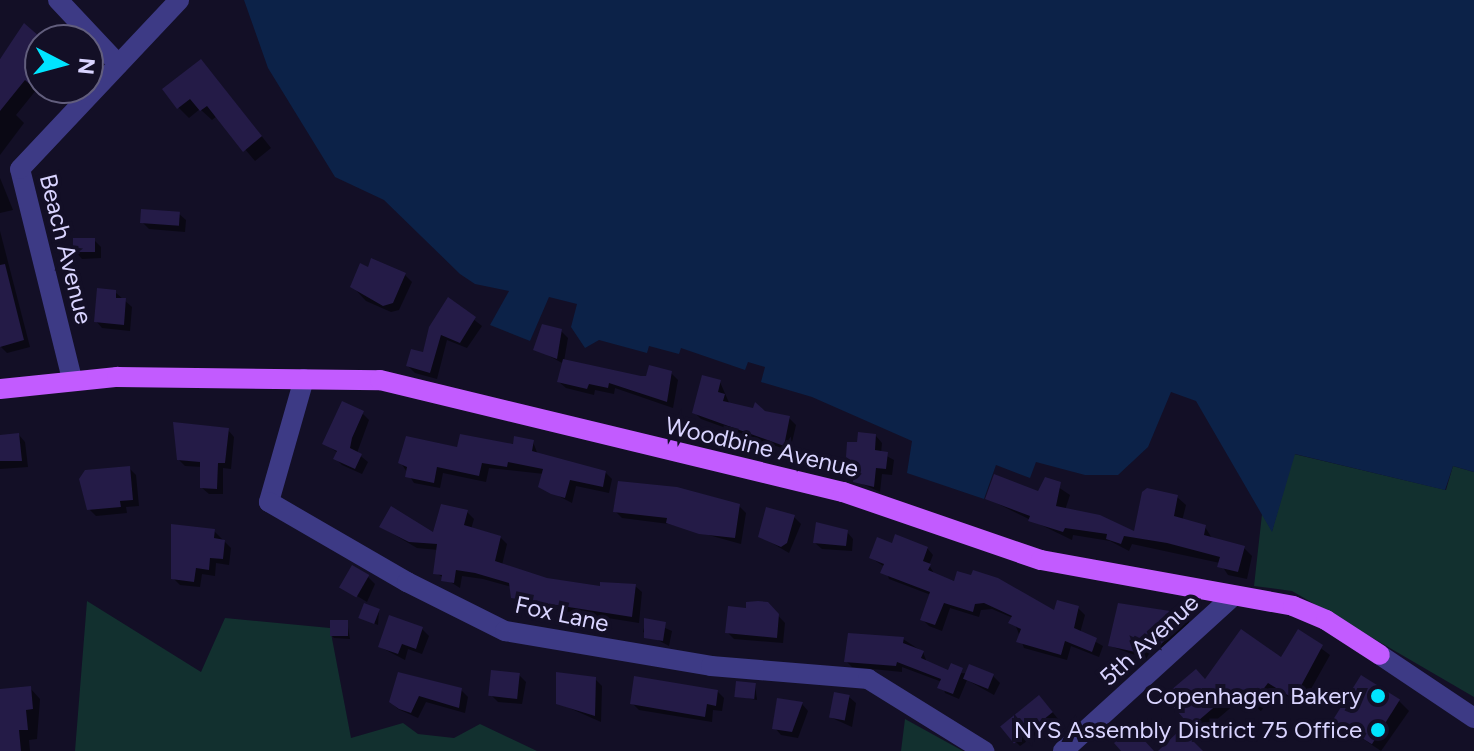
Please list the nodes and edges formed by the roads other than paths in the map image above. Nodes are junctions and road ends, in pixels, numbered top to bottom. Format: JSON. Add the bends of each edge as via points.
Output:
{"nodes":[{"id":1,"x":58,"y":0,"type":"edge"},
{"id":2,"x":179,"y":0,"type":"edge"},
{"id":3,"x":118,"y":64,"type":"junction"},
{"id":4,"x":72,"y":379,"type":"junction"},
{"id":5,"x":304,"y":379,"type":"junction"},
{"id":6,"x":0,"y":389,"type":"edge"},
{"id":7,"x":1232,"y":597,"type":"junction"},
{"id":8,"x":1380,"y":655,"type":"joint"},
{"id":9,"x":1474,"y":718,"type":"edge"},
{"id":10,"x":984,"y":751,"type":"edge"},
{"id":11,"x":1063,"y":751,"type":"edge"}],
"edges":[{"from":1,"to":3,"type":"street"},
{"from":2,"to":3,"type":"street","name":"Beach Avenue"},
{"from":3,"to":4,"type":"street","name":"Beach Avenue","via":[[20,169]]},
{"from":4,"to":5,"type":"main road","name":"Woodbine Avenue"},
{"from":4,"to":6,"type":"main road","name":"Woodbine Avenue"},
{"from":5,"to":7,"type":"main road","name":"Woodbine Avenue","via":[[380,380],[843,492],[1041,560]]},
{"from":5,"to":10,"type":"street","name":"Fox Lane","via":[[269,502],[407,582],[505,631],[711,666],[868,679]]},
{"from":7,"to":8,"type":"main road","name":"Woodbine Avenue","via":[[1293,606]]},
{"from":7,"to":11,"type":"street","name":"5th Avenue"},
{"from":8,"to":9,"type":"street","name":"Woodbine Avenue"}]}
